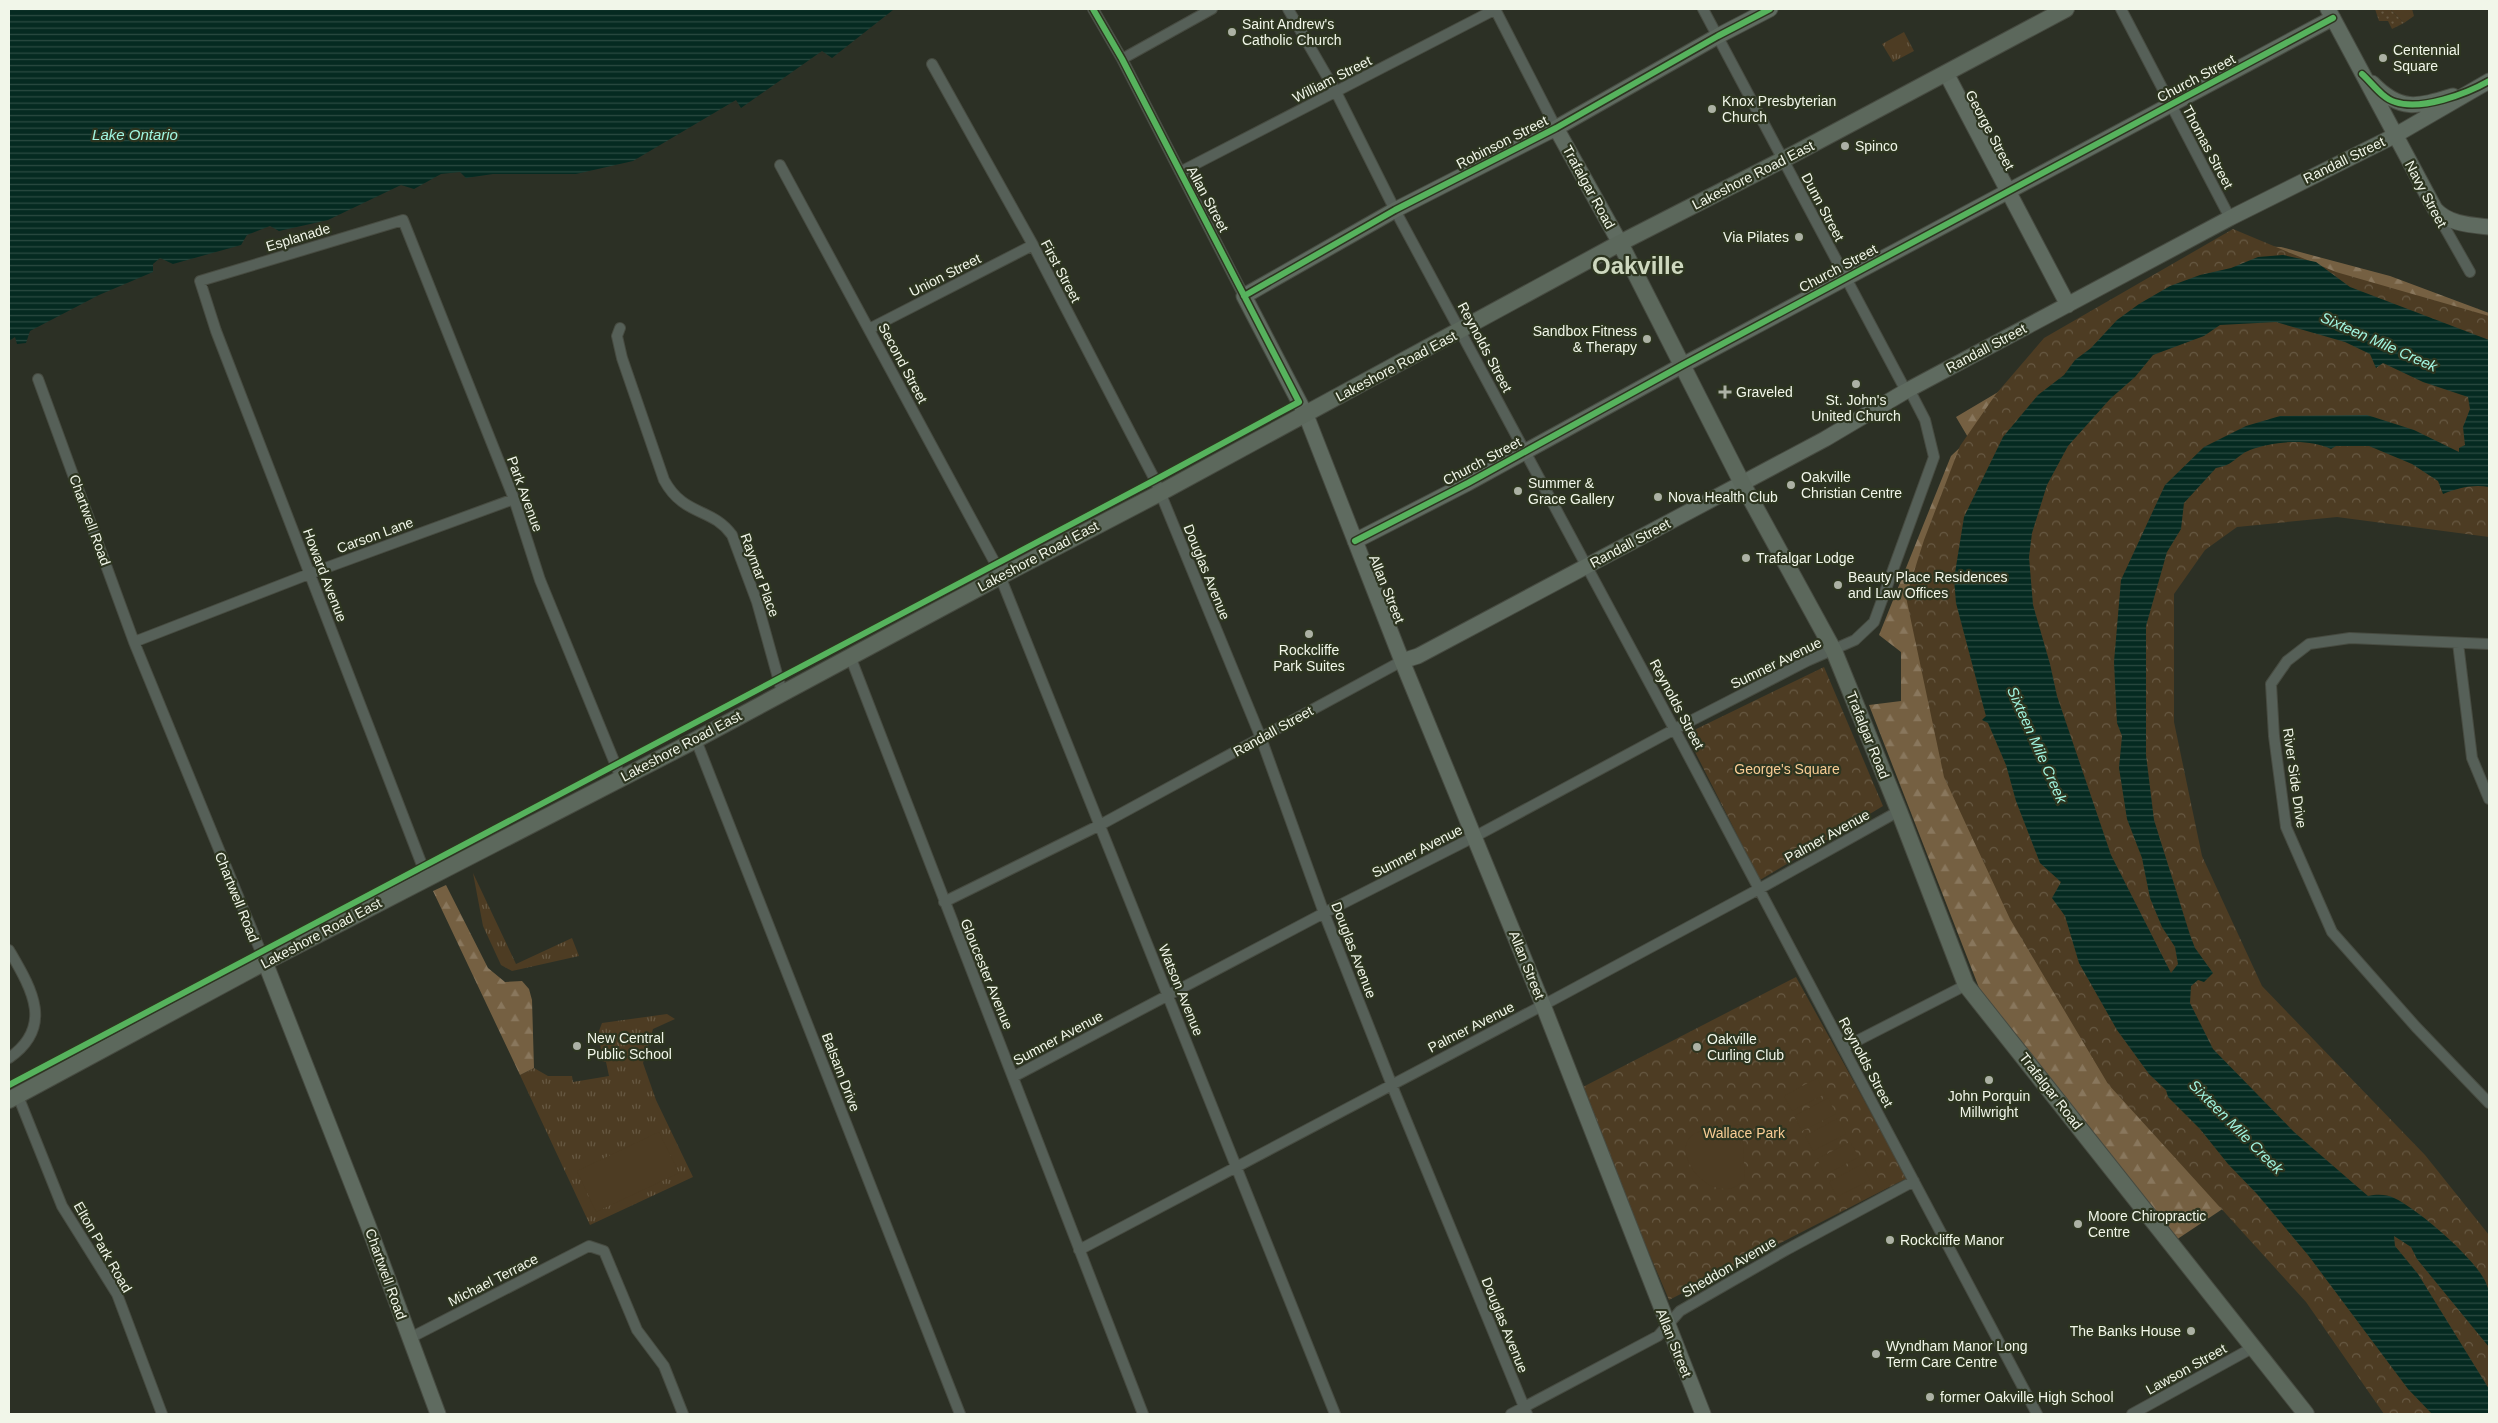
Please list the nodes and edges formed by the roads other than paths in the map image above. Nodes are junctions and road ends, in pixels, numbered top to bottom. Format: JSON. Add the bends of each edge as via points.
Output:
{"nodes":[{"id":1,"x":1093,"y":9,"type":"edge"},
{"id":2,"x":1212,"y":9,"type":"edge"},
{"id":3,"x":1288,"y":9,"type":"edge"},
{"id":4,"x":1495,"y":9,"type":"edge"},
{"id":5,"x":1703,"y":9,"type":"edge"},
{"id":6,"x":1770,"y":9,"type":"edge"},
{"id":7,"x":2066,"y":9,"type":"edge"},
{"id":8,"x":2121,"y":9,"type":"edge"},
{"id":9,"x":2331,"y":14,"type":"edge"},
{"id":10,"x":1718,"y":36,"type":"junction"},
{"id":11,"x":1122,"y":59,"type":"junction"},
{"id":12,"x":932,"y":64,"type":"dead end"},
{"id":13,"x":1946,"y":73,"type":"junction"},
{"id":14,"x":2362,"y":74,"type":"junction"},
{"id":15,"x":2489,"y":81,"type":"edge"},
{"id":16,"x":2474,"y":90,"type":"junction"},
{"id":17,"x":1336,"y":92,"type":"junction"},
{"id":18,"x":2171,"y":106,"type":"junction"},
{"id":19,"x":1556,"y":128,"type":"junction"},
{"id":20,"x":2394,"y":136,"type":"junction"},
{"id":21,"x":1782,"y":160,"type":"junction"},
{"id":22,"x":780,"y":165,"type":"dead end"},
{"id":23,"x":1180,"y":172,"type":"junction"},
{"id":24,"x":2008,"y":192,"type":"junction"},
{"id":25,"x":2435,"y":209,"type":"junction"},
{"id":26,"x":1395,"y":210,"type":"junction"},
{"id":27,"x":2230,"y":218,"type":"junction"},
{"id":28,"x":404,"y":220,"type":"joint"},
{"id":29,"x":2489,"y":228,"type":"edge"},
{"id":30,"x":1620,"y":243,"type":"junction"},
{"id":31,"x":1033,"y":245,"type":"junction"},
{"id":32,"x":2470,"y":272,"type":"dead end"},
{"id":33,"x":1845,"y":278,"type":"junction"},
{"id":34,"x":200,"y":281,"type":"joint"},
{"id":35,"x":1244,"y":296,"type":"junction"},
{"id":36,"x":2068,"y":305,"type":"junction"},
{"id":37,"x":620,"y":328,"type":"dead end"},
{"id":38,"x":869,"y":329,"type":"junction"},
{"id":39,"x":1461,"y":331,"type":"junction"},
{"id":40,"x":1681,"y":366,"type":"junction"},
{"id":41,"x":38,"y":379,"type":"dead end"},
{"id":42,"x":1907,"y":390,"type":"junction"},
{"id":43,"x":1306,"y":415,"type":"junction"},
{"id":44,"x":1526,"y":452,"type":"junction"},
{"id":45,"x":1742,"y":483,"type":"junction"},
{"id":46,"x":1160,"y":493,"type":"junction"},
{"id":47,"x":514,"y":499,"type":"junction"},
{"id":48,"x":1355,"y":542,"type":"junction"},
{"id":49,"x":1587,"y":566,"type":"junction"},
{"id":50,"x":310,"y":574,"type":"junction"},
{"id":51,"x":1000,"y":576,"type":"junction"},
{"id":52,"x":134,"y":642,"type":"junction"},
{"id":53,"x":2458,"y":643,"type":"junction"},
{"id":54,"x":2489,"y":644,"type":"edge"},
{"id":55,"x":1834,"y":651,"type":"junction"},
{"id":56,"x":850,"y":656,"type":"junction"},
{"id":57,"x":1402,"y":661,"type":"junction"},
{"id":58,"x":782,"y":692,"type":"junction"},
{"id":59,"x":1675,"y":729,"type":"junction"},
{"id":60,"x":1261,"y":738,"type":"junction"},
{"id":61,"x":696,"y":740,"type":"junction"},
{"id":62,"x":620,"y":778,"type":"junction"},
{"id":63,"x":2489,"y":799,"type":"edge"},
{"id":64,"x":1899,"y":811,"type":"junction"},
{"id":65,"x":1100,"y":825,"type":"junction"},
{"id":66,"x":1476,"y":836,"type":"junction"},
{"id":67,"x":427,"y":878,"type":"junction"},
{"id":68,"x":1759,"y":889,"type":"junction"},
{"id":69,"x":944,"y":902,"type":"junction"},
{"id":70,"x":1324,"y":913,"type":"junction"},
{"id":71,"x":9,"y":950,"type":"edge"},
{"id":72,"x":264,"y":962,"type":"junction"},
{"id":73,"x":1966,"y":985,"type":"junction"},
{"id":74,"x":1168,"y":996,"type":"junction"},
{"id":75,"x":1543,"y":1005,"type":"junction"},
{"id":76,"x":1842,"y":1048,"type":"junction"},
{"id":77,"x":9,"y":1058,"type":"edge"},
{"id":78,"x":1013,"y":1077,"type":"junction"},
{"id":79,"x":1392,"y":1084,"type":"junction"},
{"id":80,"x":13,"y":1098,"type":"edge"},
{"id":81,"x":2489,"y":1103,"type":"edge"},
{"id":82,"x":1237,"y":1168,"type":"junction"},
{"id":83,"x":1914,"y":1181,"type":"junction"},
{"id":84,"x":1079,"y":1250,"type":"junction"},
{"id":85,"x":1667,"y":1326,"type":"junction"},
{"id":86,"x":410,"y":1338,"type":"junction"},
{"id":87,"x":2254,"y":1347,"type":"junction"},
{"id":88,"x":1525,"y":1411,"type":"edge"},
{"id":89,"x":162,"y":1414,"type":"edge"},
{"id":90,"x":438,"y":1414,"type":"edge"},
{"id":91,"x":683,"y":1414,"type":"edge"},
{"id":92,"x":960,"y":1414,"type":"edge"},
{"id":93,"x":1143,"y":1414,"type":"edge"},
{"id":94,"x":1335,"y":1414,"type":"edge"},
{"id":95,"x":1511,"y":1414,"type":"edge"},
{"id":96,"x":1702,"y":1414,"type":"edge"},
{"id":97,"x":2038,"y":1414,"type":"edge"},
{"id":98,"x":2132,"y":1414,"type":"edge"},
{"id":99,"x":2306,"y":1414,"type":"edge"}],
"edges":[{"from":1,"to":11,"type":"street","name":"Allan Street"},
{"from":2,"to":11,"type":"street"},
{"from":3,"to":17,"type":"street","name":"Reynolds Street"},
{"from":4,"to":17,"type":"street","name":"William Street"},
{"from":4,"to":19,"type":"street","name":"Trafalgar Road"},
{"from":5,"to":10,"type":"street","name":"Dunn Street"},
{"from":6,"to":10,"type":"street","name":"Robinson Street"},
{"from":7,"to":13,"type":"main road","name":"Lakeshore Road East"},
{"from":8,"to":18,"type":"street","name":"Thomas Street"},
{"from":9,"to":14,"type":"street","name":"Navy Street"},
{"from":9,"to":18,"type":"street","name":"Church Street"},
{"from":10,"to":19,"type":"street","name":"Robinson Street"},
{"from":10,"to":21,"type":"street","name":"Dunn Street"},
{"from":11,"to":23,"type":"street","name":"Allan Street"},
{"from":12,"to":31,"type":"street","name":"First Street"},
{"from":13,"to":21,"type":"main road","name":"Lakeshore Road East"},
{"from":13,"to":24,"type":"street","name":"George Street"},
{"from":14,"to":16,"type":"street","via":[[2386,98],[2395,102],[2423,104]]},
{"from":14,"to":20,"type":"street","name":"Navy Street"},
{"from":15,"to":16,"type":"street"},
{"from":16,"to":20,"type":"street","name":"Randall Street"},
{"from":17,"to":23,"type":"street","name":"William Street"},
{"from":17,"to":26,"type":"street","name":"Reynolds Street"},
{"from":18,"to":24,"type":"street","name":"Church Street"},
{"from":18,"to":27,"type":"street","name":"Thomas Street"},
{"from":19,"to":26,"type":"street","name":"Robinson Street"},
{"from":19,"to":30,"type":"street","name":"Trafalgar Road"},
{"from":20,"to":25,"type":"street","name":"Navy Street"},
{"from":20,"to":27,"type":"street","name":"Randall Street"},
{"from":21,"to":30,"type":"main road","name":"Lakeshore Road East"},
{"from":21,"to":33,"type":"street","name":"Dunn Street"},
{"from":22,"to":38,"type":"street","name":"Second Street"},
{"from":23,"to":35,"type":"street","name":"Allan Street"},
{"from":24,"to":33,"type":"street","name":"Church Street"},
{"from":24,"to":36,"type":"street","name":"George Street"},
{"from":25,"to":29,"type":"street","via":[[2442,217],[2453,221]]},
{"from":25,"to":32,"type":"street","name":"Navy Street"},
{"from":26,"to":35,"type":"street","name":"Robinson Street"},
{"from":26,"to":39,"type":"street","name":"Reynolds Street"},
{"from":27,"to":36,"type":"street","name":"Randall Street"},
{"from":28,"to":34,"type":"street","name":"Esplanade"},
{"from":28,"to":47,"type":"street","name":"Park Avenue"},
{"from":30,"to":39,"type":"main road","name":"Lakeshore Road East"},
{"from":30,"to":40,"type":"main road","name":"Trafalgar Road"},
{"from":31,"to":38,"type":"street","name":"Union Street"},
{"from":31,"to":46,"type":"street","name":"First Street"},
{"from":33,"to":40,"type":"street","name":"Church Street"},
{"from":33,"to":42,"type":"street","name":"Dunn Street"},
{"from":34,"to":50,"type":"street","name":"Howard Avenue","via":[[216,331]]},
{"from":35,"to":43,"type":"street","name":"Allan Street"},
{"from":36,"to":42,"type":"street","name":"Randall Street"},
{"from":37,"to":58,"type":"street","name":"Raymar Place","via":[[617,336],[622,358],[664,480],[684,506],[718,521],[732,535],[757,602]]},
{"from":38,"to":51,"type":"street","name":"Second Street"},
{"from":39,"to":43,"type":"main road","name":"Lakeshore Road East"},
{"from":39,"to":44,"type":"street","name":"Reynolds Street"},
{"from":40,"to":44,"type":"street","name":"Church Street"},
{"from":40,"to":45,"type":"main road","name":"Trafalgar Road"},
{"from":41,"to":52,"type":"street","name":"Chartwell Road"},
{"from":42,"to":45,"type":"street","name":"Randall Street"},
{"from":42,"to":55,"type":"street","name":"Dunn Street","via":[[1925,420],[1934,457],[1874,622],[1855,640]]},
{"from":43,"to":46,"type":"main road","name":"Lakeshore Road East"},
{"from":43,"to":48,"type":"street","name":"Allan Street"},
{"from":44,"to":48,"type":"street","name":"Church Street"},
{"from":44,"to":49,"type":"street","name":"Reynolds Street"},
{"from":45,"to":49,"type":"street","name":"Randall Street"},
{"from":45,"to":55,"type":"main road","name":"Trafalgar Road"},
{"from":46,"to":51,"type":"main road","name":"Lakeshore Road East"},
{"from":46,"to":60,"type":"street","name":"Douglas Avenue"},
{"from":47,"to":50,"type":"street","name":"Carson Lane"},
{"from":47,"to":62,"type":"street","name":"Park Avenue","via":[[540,580]]},
{"from":48,"to":57,"type":"street","name":"Allan Street"},
{"from":49,"to":57,"type":"street","name":"Randall Street","via":[[1418,656]]},
{"from":49,"to":59,"type":"street","name":"Reynolds Street"},
{"from":50,"to":52,"type":"street","name":"Carson Lane"},
{"from":50,"to":67,"type":"street","name":"Howard Avenue"},
{"from":51,"to":56,"type":"main road","name":"Lakeshore Road East"},
{"from":51,"to":65,"type":"street","name":"Watson Avenue"},
{"from":52,"to":72,"type":"street","name":"Chartwell Road"},
{"from":53,"to":54,"type":"street","name":"River Side Drive"},
{"from":53,"to":63,"type":"street","via":[[2472,758]]},
{"from":53,"to":81,"type":"street","name":"River Side Drive","via":[[2350,638],[2309,644],[2287,661],[2271,684],[2286,827],[2332,932]]},
{"from":55,"to":59,"type":"street","name":"Sumner Avenue"},
{"from":55,"to":64,"type":"main road","name":"Trafalgar Road"},
{"from":56,"to":58,"type":"main road","name":"Lakeshore Road East"},
{"from":56,"to":69,"type":"street","name":"Gloucester Avenue"},
{"from":57,"to":60,"type":"street","name":"Randall Street"},
{"from":57,"to":66,"type":"street","name":"Allan Street"},
{"from":58,"to":61,"type":"main road","name":"Lakeshore Road East"},
{"from":59,"to":66,"type":"street","name":"Sumner Avenue"},
{"from":59,"to":68,"type":"street","name":"Reynolds Street"},
{"from":60,"to":65,"type":"street","name":"Randall Street"},
{"from":60,"to":70,"type":"street","name":"Douglas Avenue"},
{"from":61,"to":62,"type":"main road","name":"Lakeshore Road East"},
{"from":61,"to":92,"type":"street","name":"Balsam Drive"},
{"from":62,"to":67,"type":"main road","name":"Lakeshore Road East"},
{"from":64,"to":68,"type":"street","name":"Palmer Avenue"},
{"from":64,"to":73,"type":"main road","name":"Trafalgar Road"},
{"from":65,"to":69,"type":"street","name":"Randall Street"},
{"from":65,"to":74,"type":"street","name":"Watson Avenue"},
{"from":66,"to":70,"type":"street","name":"Sumner Avenue"},
{"from":66,"to":75,"type":"street","name":"Allan Street"},
{"from":67,"to":72,"type":"main road","name":"Lakeshore Road East"},
{"from":68,"to":75,"type":"street","name":"Palmer Avenue"},
{"from":68,"to":76,"type":"street","name":"Reynolds Street"},
{"from":69,"to":78,"type":"street","name":"Gloucester Avenue"},
{"from":70,"to":74,"type":"street","name":"Sumner Avenue"},
{"from":70,"to":79,"type":"street","name":"Douglas Avenue"},
{"from":71,"to":77,"type":"street","via":[[28,982],[35,1007],[33,1031],[28,1041]]},
{"from":72,"to":80,"type":"main road","name":"Lakeshore Road East"},
{"from":72,"to":86,"type":"street","name":"Chartwell Road"},
{"from":73,"to":76,"type":"street"},
{"from":73,"to":87,"type":"main road","name":"Trafalgar Road"},
{"from":74,"to":78,"type":"street","name":"Sumner Avenue"},
{"from":74,"to":82,"type":"street","name":"Watson Avenue"},
{"from":75,"to":79,"type":"street","name":"Palmer Avenue"},
{"from":75,"to":85,"type":"street","name":"Allan Street"},
{"from":76,"to":83,"type":"street","name":"Reynolds Street"},
{"from":78,"to":84,"type":"street","name":"Gloucester Avenue"},
{"from":79,"to":82,"type":"street","name":"Palmer Avenue"},
{"from":79,"to":88,"type":"street","name":"Douglas Avenue"},
{"from":80,"to":89,"type":"street","name":"Elton Park Road","via":[[62,1206],[117,1294]]},
{"from":82,"to":84,"type":"street","name":"Palmer Avenue"},
{"from":82,"to":94,"type":"street","name":"Watson Avenue"},
{"from":83,"to":85,"type":"street","name":"Sheddon Avenue","via":[[1680,1311]]},
{"from":83,"to":97,"type":"street","name":"Reynolds Street"},
{"from":84,"to":93,"type":"street","name":"Gloucester Avenue"},
{"from":85,"to":88,"type":"street","name":"Sheddon Avenue","via":[[1658,1336]]},
{"from":85,"to":96,"type":"street","name":"Allan Street"},
{"from":86,"to":90,"type":"street","name":"Chartwell Road"},
{"from":86,"to":91,"type":"street","name":"Michael Terrace","via":[[589,1246],[604,1251],[637,1330],[664,1366]]},
{"from":87,"to":98,"type":"street","name":"Lawson Street"},
{"from":87,"to":99,"type":"main road","name":"Trafalgar Road"},
{"from":88,"to":95,"type":"street","name":"Sheddon Avenue"}]}
